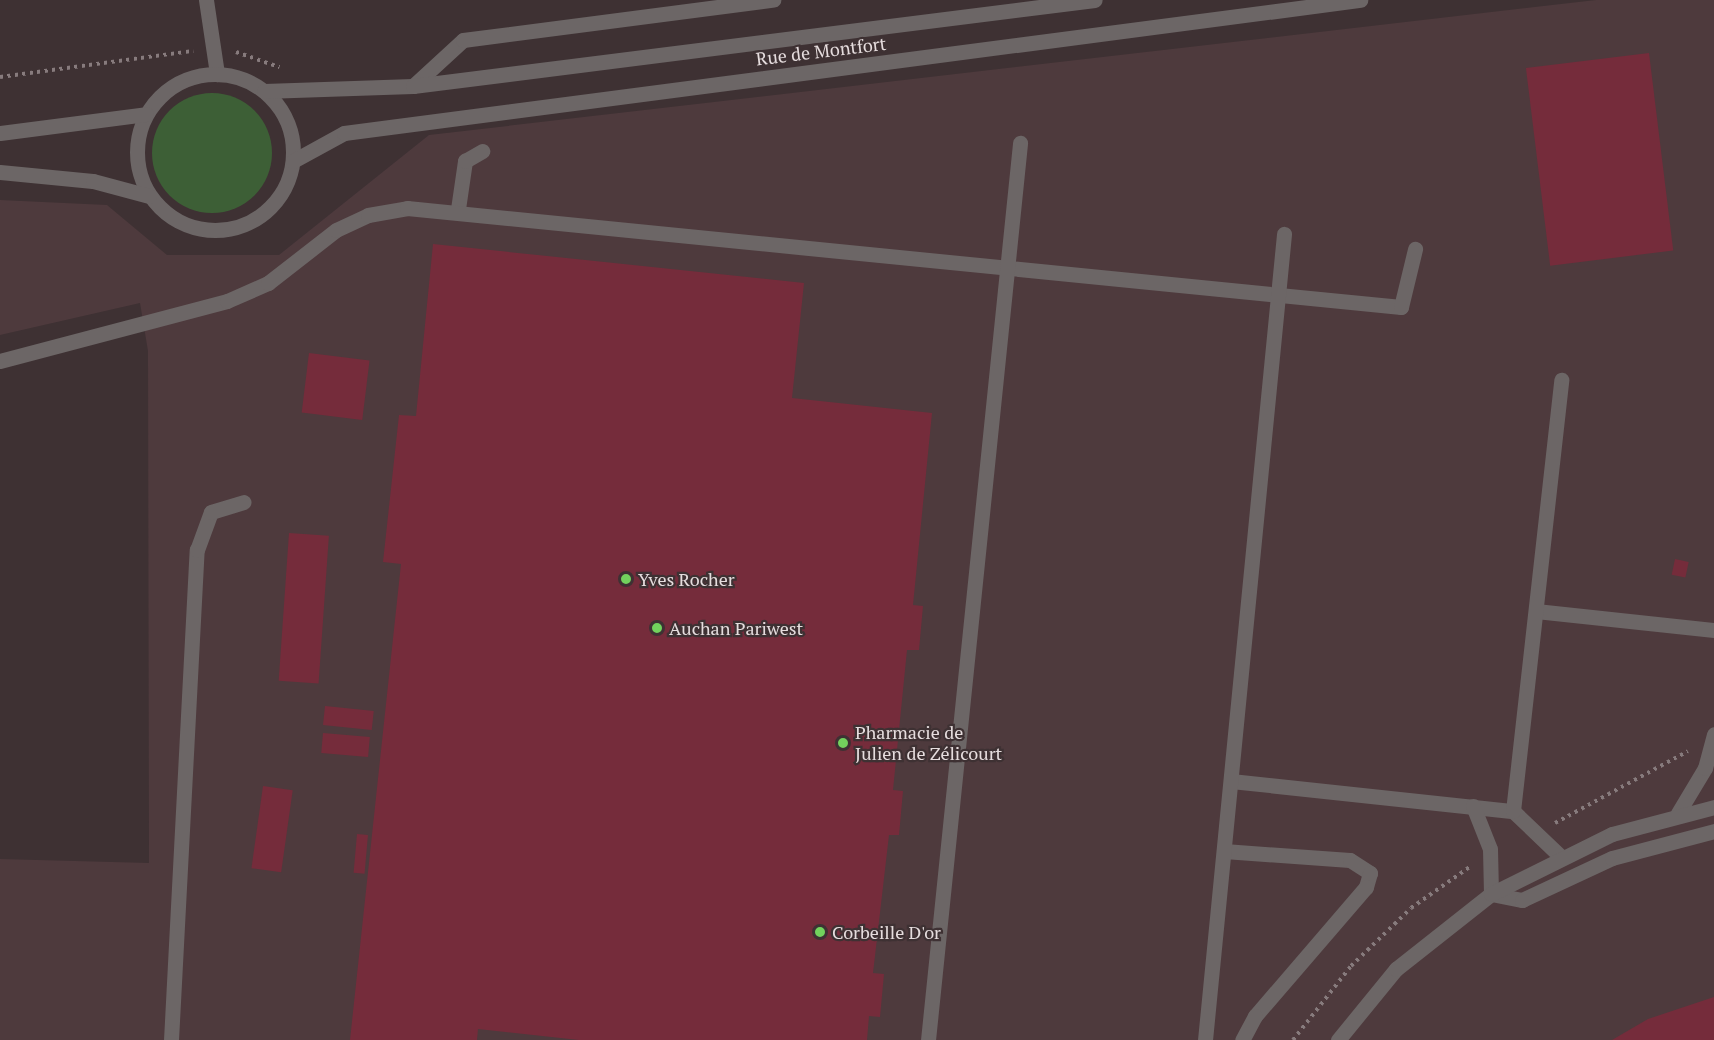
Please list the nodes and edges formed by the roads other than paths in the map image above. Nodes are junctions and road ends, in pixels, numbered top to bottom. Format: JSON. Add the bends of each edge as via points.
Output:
{"nodes":[{"id":1,"x":206,"y":0,"type":"edge"},
{"id":2,"x":773,"y":0,"type":"edge"},
{"id":3,"x":1095,"y":0,"type":"edge"},
{"id":4,"x":1360,"y":0,"type":"edge"},
{"id":5,"x":217,"y":74,"type":"junction"},
{"id":6,"x":413,"y":86,"type":"junction"},
{"id":7,"x":264,"y":91,"type":"junction"},
{"id":8,"x":146,"y":114,"type":"junction"},
{"id":9,"x":0,"y":133,"type":"edge"},
{"id":10,"x":1020,"y":143,"type":"dead end"},
{"id":11,"x":482,"y":151,"type":"dead end"},
{"id":12,"x":293,"y":161,"type":"junction"},
{"id":13,"x":0,"y":172,"type":"edge"},
{"id":14,"x":149,"y":196,"type":"junction"},
{"id":15,"x":458,"y":209,"type":"junction"},
{"id":16,"x":1284,"y":234,"type":"dead end"},
{"id":17,"x":1415,"y":249,"type":"dead end"},
{"id":18,"x":1007,"y":267,"type":"junction"},
{"id":19,"x":1278,"y":294,"type":"junction"},
{"id":20,"x":0,"y":361,"type":"edge"},
{"id":21,"x":1561,"y":380,"type":"dead end"},
{"id":22,"x":243,"y":501,"type":"dead end"},
{"id":23,"x":1536,"y":611,"type":"junction"},
{"id":24,"x":1714,"y":630,"type":"edge"},
{"id":25,"x":1714,"y":734,"type":"edge"},
{"id":26,"x":1230,"y":781,"type":"junction"},
{"id":27,"x":1473,"y":806,"type":"junction"},
{"id":28,"x":1714,"y":807,"type":"edge"},
{"id":29,"x":1513,"y":811,"type":"junction"},
{"id":30,"x":1678,"y":813,"type":"junction"},
{"id":31,"x":1714,"y":831,"type":"edge"},
{"id":32,"x":1224,"y":851,"type":"junction"},
{"id":33,"x":1559,"y":855,"type":"junction"},
{"id":34,"x":1491,"y":894,"type":"junction"},
{"id":35,"x":171,"y":1040,"type":"edge"},
{"id":36,"x":928,"y":1040,"type":"edge"},
{"id":37,"x":1205,"y":1040,"type":"edge"},
{"id":38,"x":1242,"y":1040,"type":"edge"},
{"id":39,"x":1338,"y":1040,"type":"edge"}],
"edges":[{"from":1,"to":5,"type":"street"},
{"from":2,"to":6,"type":"street","via":[[463,40]]},
{"from":3,"to":6,"type":"street","name":"Rue de Montfort"},
{"from":4,"to":12,"type":"street","name":"Rue de Montfort","via":[[344,133]]},
{"from":5,"to":7,"type":"street"},
{"from":5,"to":8,"type":"street","via":[[176,84]]},
{"from":6,"to":7,"type":"street","name":"Rue de Montfort"},
{"from":7,"to":12,"type":"street","via":[[282,111],[291,135]]},
{"from":8,"to":9,"type":"street"},
{"from":8,"to":14,"type":"street","via":[[136,147]]},
{"from":10,"to":18,"type":"street"},
{"from":11,"to":15,"type":"street","via":[[465,161]]},
{"from":12,"to":14,"type":"street","via":[[274,204],[233,229],[186,226]]},
{"from":13,"to":14,"type":"street","via":[[93,181]]},
{"from":15,"to":18,"type":"street"},
{"from":15,"to":20,"type":"street","via":[[407,208],[368,215],[336,230],[268,283],[227,301]]},
{"from":16,"to":19,"type":"street"},
{"from":17,"to":19,"type":"street","via":[[1401,307]]},
{"from":18,"to":19,"type":"street"},
{"from":18,"to":36,"type":"street"},
{"from":19,"to":26,"type":"street"},
{"from":21,"to":23,"type":"street"},
{"from":22,"to":35,"type":"street","via":[[211,512],[197,550]]},
{"from":23,"to":24,"type":"street"},
{"from":23,"to":29,"type":"street"},
{"from":25,"to":30,"type":"street","via":[[1705,768]]},
{"from":26,"to":27,"type":"street"},
{"from":26,"to":32,"type":"street"},
{"from":27,"to":29,"type":"street"},
{"from":27,"to":34,"type":"street","via":[[1490,849]]},
{"from":28,"to":30,"type":"street"},
{"from":29,"to":33,"type":"street"},
{"from":30,"to":33,"type":"street"},
{"from":31,"to":34,"type":"street","via":[[1612,858],[1522,900]]},
{"from":32,"to":37,"type":"street"},
{"from":32,"to":38,"type":"street","via":[[1350,860],[1370,873],[1366,888],[1255,1016]]},
{"from":33,"to":34,"type":"street"},
{"from":34,"to":39,"type":"street","via":[[1396,969]]}]}
